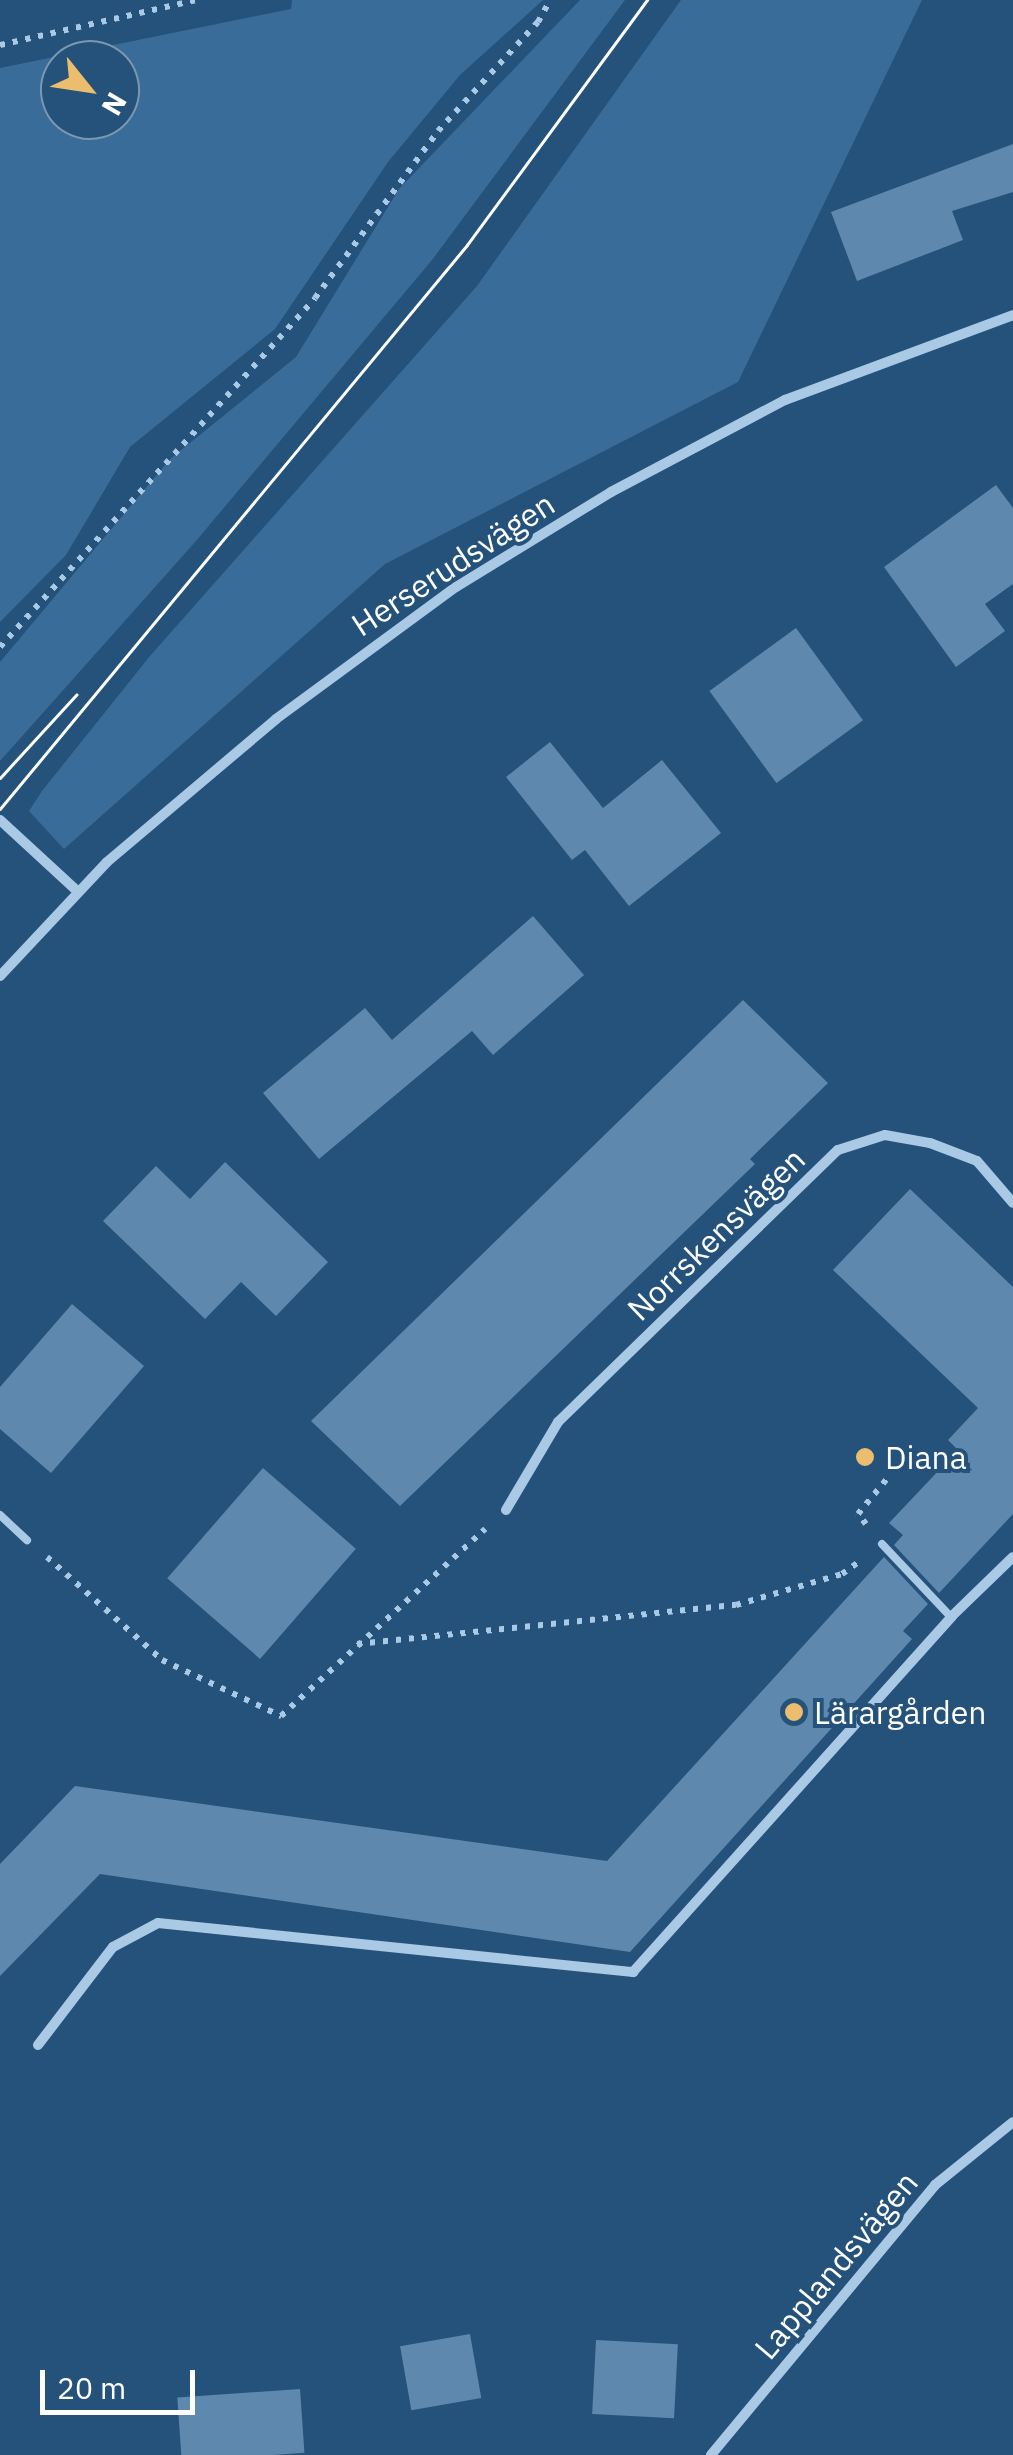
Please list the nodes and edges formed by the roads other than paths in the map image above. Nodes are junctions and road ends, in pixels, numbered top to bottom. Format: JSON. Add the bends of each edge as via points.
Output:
{"nodes":[{"id":1,"x":1013,"y":315,"type":"edge"},
{"id":2,"x":0,"y":820,"type":"edge"},
{"id":3,"x":76,"y":890,"type":"junction"},
{"id":4,"x":0,"y":976,"type":"edge"},
{"id":5,"x":1013,"y":1203,"type":"edge"},
{"id":6,"x":506,"y":1510,"type":"road end"},
{"id":7,"x":0,"y":1515,"type":"edge"},
{"id":8,"x":28,"y":1540,"type":"road end"},
{"id":9,"x":882,"y":1544,"type":"road end"},
{"id":10,"x":1013,"y":1557,"type":"edge"},
{"id":11,"x":951,"y":1617,"type":"junction"},
{"id":12,"x":38,"y":2046,"type":"dead end"},
{"id":13,"x":1013,"y":2122,"type":"edge"},
{"id":14,"x":711,"y":2455,"type":"edge"}],
"edges":[{"from":1,"to":3,"type":"street","name":"Herserudsvägen","via":[[784,400],[611,492],[456,586],[276,719]]},
{"from":2,"to":3,"type":"street"},
{"from":3,"to":4,"type":"street","name":"Herserudsvägen"},
{"from":5,"to":6,"type":"street","name":"Norrskensvägen","via":[[978,1162],[930,1143],[885,1135],[838,1150],[558,1422]]},
{"from":7,"to":8,"type":"lane"},
{"from":9,"to":11,"type":"lane"},
{"from":10,"to":11,"type":"street"},
{"from":11,"to":12,"type":"street","via":[[632,1972],[158,1923],[113,1947]]},
{"from":13,"to":14,"type":"street","name":"Lapplandsvägen","via":[[935,2185]]}]}
